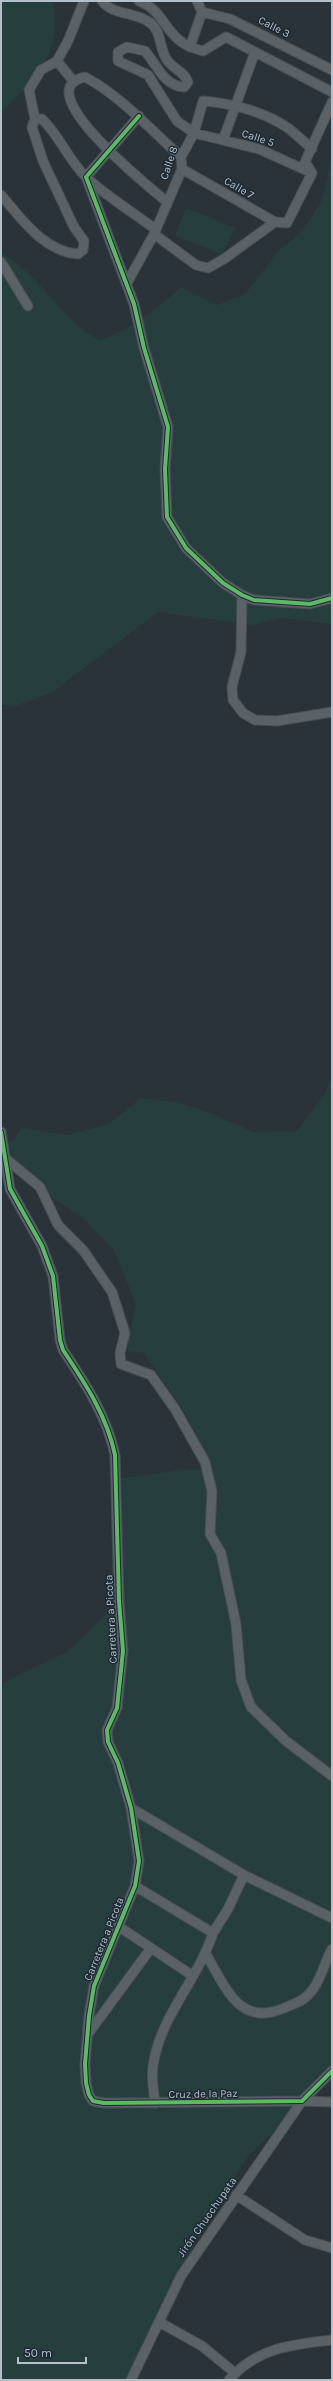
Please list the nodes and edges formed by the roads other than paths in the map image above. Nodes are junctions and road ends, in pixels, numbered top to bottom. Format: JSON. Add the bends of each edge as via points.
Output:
{"nodes":[{"id":1,"x":84,"y":1,"type":"edge"},
{"id":2,"x":102,"y":1,"type":"edge"},
{"id":3,"x":139,"y":1,"type":"edge"},
{"id":4,"x":197,"y":1,"type":"edge"},
{"id":5,"x":202,"y":12,"type":"junction"},
{"id":6,"x":190,"y":47,"type":"junction"},
{"id":7,"x":255,"y":52,"type":"junction"},
{"id":8,"x":57,"y":61,"type":"junction"},
{"id":9,"x":332,"y":70,"type":"edge"},
{"id":10,"x":74,"y":82,"type":"junction"},
{"id":11,"x":332,"y":92,"type":"edge"},
{"id":12,"x":332,"y":102,"type":"edge"},
{"id":13,"x":235,"y":107,"type":"junction"},
{"id":14,"x":139,"y":116,"type":"junction"},
{"id":15,"x":35,"y":119,"type":"junction"},
{"id":16,"x":194,"y":133,"type":"junction"},
{"id":17,"x":223,"y":140,"type":"junction"},
{"id":18,"x":312,"y":149,"type":"junction"},
{"id":19,"x":110,"y":151,"type":"junction"},
{"id":20,"x":181,"y":157,"type":"junction"},
{"id":21,"x":182,"y":169,"type":"junction"},
{"id":22,"x":312,"y":173,"type":"junction"},
{"id":23,"x":86,"y":176,"type":"junction"},
{"id":24,"x":1,"y":195,"type":"edge"},
{"id":25,"x":167,"y":202,"type":"junction"},
{"id":26,"x":275,"y":222,"type":"junction"},
{"id":27,"x":154,"y":232,"type":"junction"},
{"id":28,"x":1,"y":262,"type":"edge"},
{"id":29,"x":127,"y":284,"type":"junction"},
{"id":30,"x":28,"y":306,"type":"dead end"},
{"id":31,"x":242,"y":595,"type":"junction"},
{"id":32,"x":332,"y":598,"type":"edge"},
{"id":33,"x":332,"y":712,"type":"edge"},
{"id":34,"x":1,"y":1132,"type":"edge"},
{"id":35,"x":5,"y":1158,"type":"junction"},
{"id":36,"x":1,"y":1175,"type":"edge"},
{"id":37,"x":10,"y":1189,"type":"junction"},
{"id":38,"x":332,"y":1776,"type":"edge"},
{"id":39,"x":131,"y":1808,"type":"junction"},
{"id":40,"x":244,"y":1875,"type":"junction"},
{"id":41,"x":135,"y":1886,"type":"junction"},
{"id":42,"x":332,"y":1918,"type":"edge"},
{"id":43,"x":118,"y":1926,"type":"junction"},
{"id":44,"x":213,"y":1933,"type":"junction"},
{"id":45,"x":151,"y":1948,"type":"junction"},
{"id":46,"x":332,"y":1949,"type":"edge"},
{"id":47,"x":206,"y":1954,"type":"junction"},
{"id":48,"x":194,"y":1976,"type":"junction"},
{"id":49,"x":88,"y":2035,"type":"junction"},
{"id":50,"x":332,"y":2071,"type":"edge"},
{"id":51,"x":302,"y":2101,"type":"junction"},
{"id":52,"x":332,"y":2102,"type":"edge"},
{"id":53,"x":104,"y":2103,"type":"joint"},
{"id":54,"x":155,"y":2103,"type":"junction"},
{"id":55,"x":236,"y":2195,"type":"junction"},
{"id":56,"x":332,"y":2248,"type":"edge"},
{"id":57,"x":159,"y":2322,"type":"junction"},
{"id":58,"x":332,"y":2340,"type":"edge"},
{"id":59,"x":235,"y":2373,"type":"junction"},
{"id":60,"x":131,"y":2380,"type":"edge"},
{"id":61,"x":229,"y":2380,"type":"edge"}],
"edges":[{"from":1,"to":8,"type":"street"},
{"from":2,"to":16,"type":"street","via":[[106,7],[140,17],[156,29],[166,60],[187,76],[188,82],[184,87],[175,86],[160,74],[145,52],[126,47],[118,52],[118,61],[148,75],[178,121]]},
{"from":3,"to":6,"type":"street","via":[[153,8],[174,36]]},
{"from":4,"to":5,"type":"street"},
{"from":5,"to":6,"type":"street"},
{"from":5,"to":9,"type":"street","name":"Calle 3","via":[[230,19]]},
{"from":6,"to":7,"type":"street","via":[[203,51],[226,37]]},
{"from":7,"to":11,"type":"street"},
{"from":7,"to":13,"type":"street"},
{"from":8,"to":10,"type":"street"},
{"from":8,"to":15,"type":"street","via":[[41,70],[29,90]]},
{"from":10,"to":14,"type":"street","via":[[85,77],[97,83]]},
{"from":10,"to":19,"type":"street","via":[[69,89],[68,99],[76,115]]},
{"from":12,"to":18,"type":"street"},
{"from":13,"to":16,"type":"street","name":"Calle 8","via":[[203,101]]},
{"from":13,"to":17,"type":"street"},
{"from":13,"to":18,"type":"street","via":[[269,118],[288,128]]},
{"from":14,"to":19,"type":"street"},
{"from":14,"to":20,"type":"street"},
{"from":15,"to":23,"type":"street","via":[[42,119],[49,126],[65,151]]},
{"from":15,"to":24,"type":"street","via":[[32,127],[43,161],[74,227],[84,241],[84,250],[78,254],[70,254],[35,233]]},
{"from":16,"to":17,"type":"street","name":"Calle 5"},
{"from":16,"to":20,"type":"street","name":"Calle 8"},
{"from":17,"to":22,"type":"street","name":"Calle 5","via":[[259,149]]},
{"from":18,"to":22,"type":"street","via":[[305,162]]},
{"from":19,"to":23,"type":"street"},
{"from":19,"to":25,"type":"street"},
{"from":20,"to":21,"type":"street","name":"Calle 8"},
{"from":21,"to":25,"type":"street","name":"Calle 8"},
{"from":21,"to":26,"type":"street","name":"Calle 7"},
{"from":22,"to":26,"type":"street","name":"Calle 7","via":[[286,223]]},
{"from":23,"to":27,"type":"street"},
{"from":23,"to":29,"type":"street"},
{"from":25,"to":27,"type":"street","name":"Calle 8"},
{"from":26,"to":27,"type":"street","via":[[208,268],[196,265]]},
{"from":27,"to":29,"type":"street","name":"Calle 8"},
{"from":28,"to":30,"type":"street"},
{"from":29,"to":31,"type":"street","via":[[168,427],[165,469],[167,517],[186,548],[223,583]]},
{"from":31,"to":32,"type":"street","via":[[254,600],[310,604]]},
{"from":31,"to":33,"type":"street","via":[[241,652],[232,687],[233,700],[243,713],[255,720],[277,721]]},
{"from":34,"to":35,"type":"street","name":"Carretera a Picota"},
{"from":35,"to":37,"type":"street","name":"Carretera a Picota"},
{"from":35,"to":38,"type":"street","via":[[40,1186],[58,1225],[83,1250],[112,1292],[125,1334],[120,1353],[121,1364],[150,1375],[175,1409],[205,1462],[212,1491],[210,1534],[221,1553],[236,1624],[241,1680],[251,1707],[286,1741]]},
{"from":36,"to":37,"type":"street"},
{"from":37,"to":39,"type":"street","name":"Carretera a Picota","via":[[42,1246],[53,1276],[60,1340],[64,1350],[101,1412],[112,1438],[115,1455],[123,1651],[117,1708],[107,1730],[108,1742],[118,1763]]},
{"from":39,"to":40,"type":"street"},
{"from":39,"to":41,"type":"street","name":"Carretera a Picota","via":[[139,1861]]},
{"from":40,"to":42,"type":"street"},
{"from":40,"to":44,"type":"street"},
{"from":41,"to":43,"type":"street","name":"Carretera a Picota"},
{"from":41,"to":44,"type":"street"},
{"from":43,"to":45,"type":"street"},
{"from":43,"to":49,"type":"street","name":"Carretera a Picota","via":[[94,1986]]},
{"from":44,"to":47,"type":"street"},
{"from":45,"to":48,"type":"street"},
{"from":45,"to":49,"type":"street"},
{"from":46,"to":47,"type":"street","via":[[317,1982],[306,1998],[272,2013],[248,2011],[234,2001]]},
{"from":47,"to":48,"type":"street"},
{"from":48,"to":54,"type":"street","via":[[164,2026],[152,2067]]},
{"from":49,"to":53,"type":"street","name":"Carretera a Picota","via":[[85,2064],[89,2095],[93,2101]]},
{"from":50,"to":51,"type":"street","name":"Jirón Chucchupata"},
{"from":51,"to":52,"type":"street"},
{"from":51,"to":54,"type":"street","name":"Cruz de la Paz"},
{"from":51,"to":55,"type":"street","name":"Jirón Chucchupata","via":[[265,2158]]},
{"from":53,"to":54,"type":"street","name":"Cruz de la Paz"},
{"from":55,"to":56,"type":"street","via":[[305,2240]]},
{"from":55,"to":57,"type":"street","name":"Jirón Chucchupata","via":[[181,2276]]},
{"from":57,"to":59,"type":"street","via":[[202,2346]]},
{"from":57,"to":60,"type":"street","name":"Jirón Chucchupata"},
{"from":58,"to":59,"type":"street","via":[[293,2343],[262,2353]]},
{"from":59,"to":61,"type":"street"}]}
